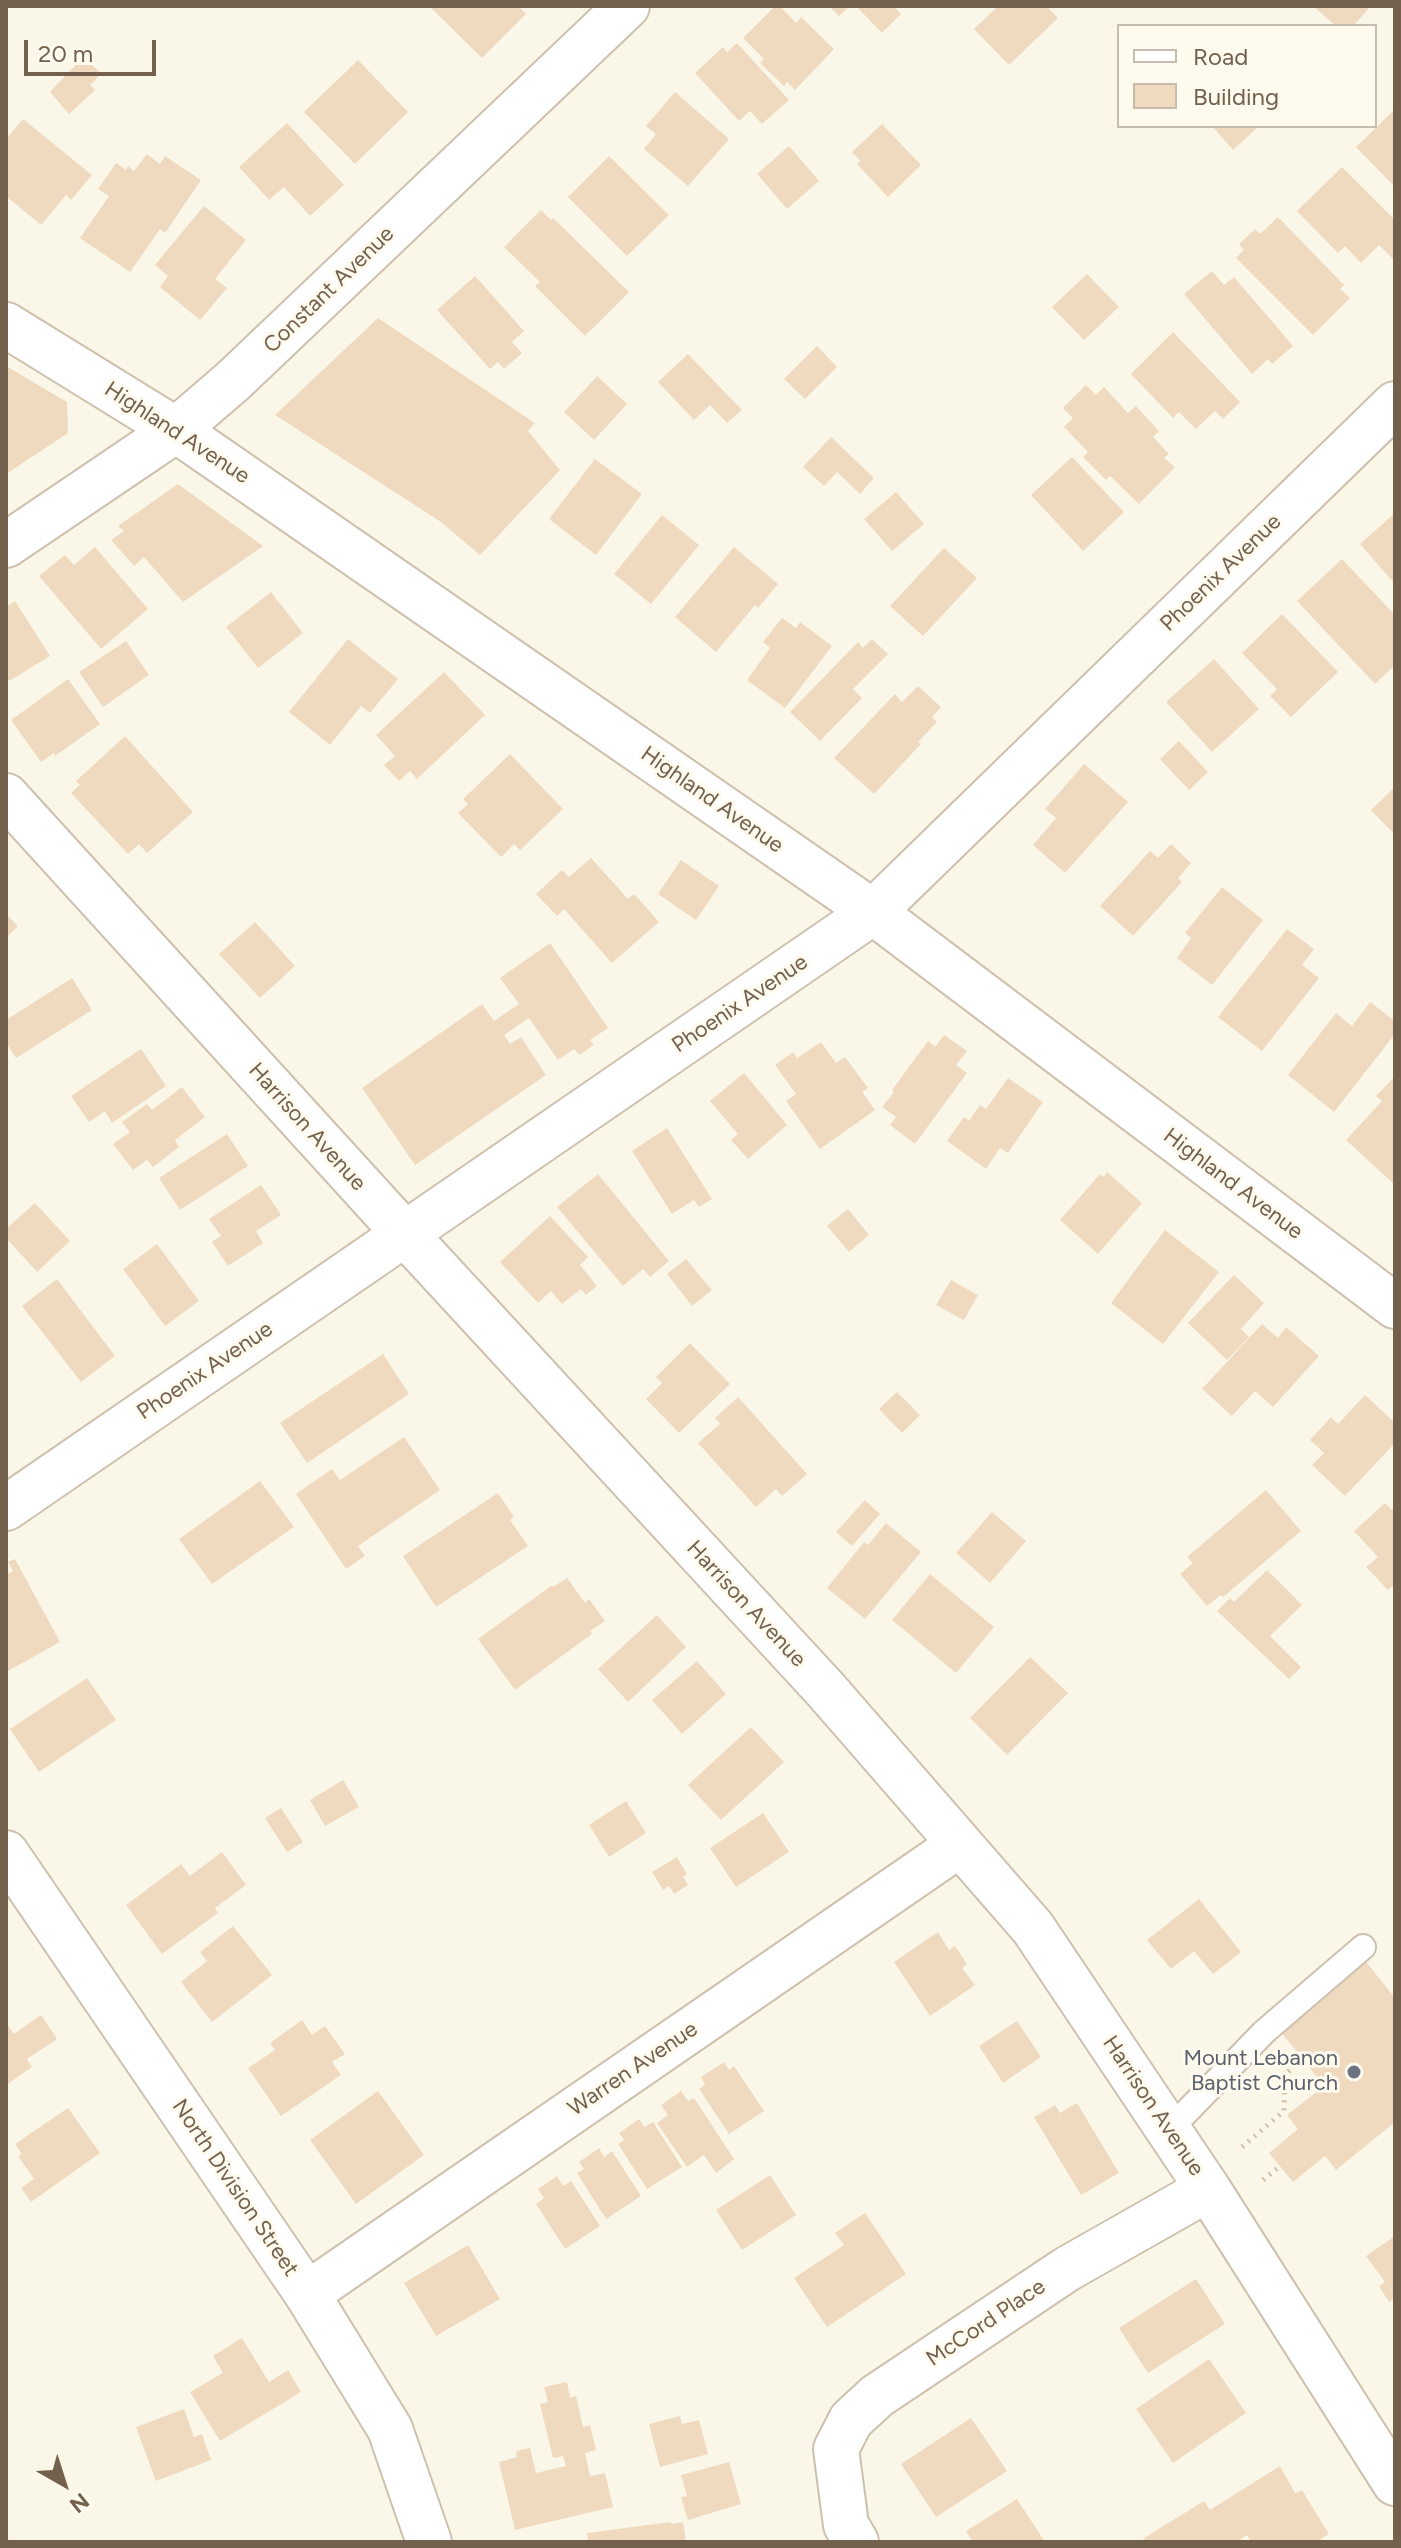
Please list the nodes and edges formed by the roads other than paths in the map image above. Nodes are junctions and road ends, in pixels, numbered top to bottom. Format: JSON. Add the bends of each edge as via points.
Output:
{"nodes":[{"id":1,"x":627,"y":6,"type":"edge"},
{"id":2,"x":6,"y":325,"type":"edge"},
{"id":3,"x":1395,"y":404,"type":"edge"},
{"id":4,"x":176,"y":430,"type":"junction"},
{"id":5,"x":6,"y":545,"type":"edge"},
{"id":6,"x":6,"y":796,"type":"edge"},
{"id":7,"x":873,"y":912,"type":"junction"},
{"id":8,"x":405,"y":1234,"type":"junction"},
{"id":9,"x":1395,"y":1306,"type":"edge"},
{"id":10,"x":6,"y":1508,"type":"edge"},
{"id":11,"x":959,"y":1845,"type":"junction"},
{"id":12,"x":6,"y":1853,"type":"edge"},
{"id":13,"x":1363,"y":1947,"type":"dead end"},
{"id":14,"x":1169,"y":2130,"type":"junction"},
{"id":15,"x":1208,"y":2189,"type":"junction"},
{"id":16,"x":307,"y":2294,"type":"junction"},
{"id":17,"x":1395,"y":2483,"type":"edge"},
{"id":18,"x":849,"y":2525,"type":"edge"},
{"id":19,"x":429,"y":2542,"type":"edge"}],
"edges":[{"from":1,"to":4,"type":"street","name":"Constant Avenue"},
{"from":2,"to":4,"type":"street","name":"Highland Avenue"},
{"from":3,"to":7,"type":"street","name":"Phoenix Avenue"},
{"from":4,"to":5,"type":"street","name":"Constant Avenue"},
{"from":4,"to":7,"type":"street","name":"Highland Avenue"},
{"from":6,"to":8,"type":"street","name":"Harrison Avenue"},
{"from":7,"to":8,"type":"street","name":"Phoenix Avenue"},
{"from":7,"to":9,"type":"street","name":"Highland Avenue"},
{"from":8,"to":10,"type":"street","name":"Phoenix Avenue"},
{"from":8,"to":11,"type":"street","name":"Harrison Avenue","via":[[826,1690]]},
{"from":11,"to":14,"type":"street","name":"Harrison Avenue","via":[[1033,1928]]},
{"from":11,"to":16,"type":"street","name":"Warren Avenue"},
{"from":12,"to":16,"type":"street","name":"North Division Street"},
{"from":13,"to":14,"type":"lane","via":[[1264,2032]]},
{"from":14,"to":15,"type":"street","name":"Harrison Avenue"},
{"from":15,"to":17,"type":"street","name":"Harrison Avenue"},
{"from":15,"to":18,"type":"street","name":"McCord Place","via":[[1067,2269],[877,2396],[851,2420],[836,2449]]},
{"from":16,"to":19,"type":"street","name":"North Division Street","via":[[390,2429]]}]}
